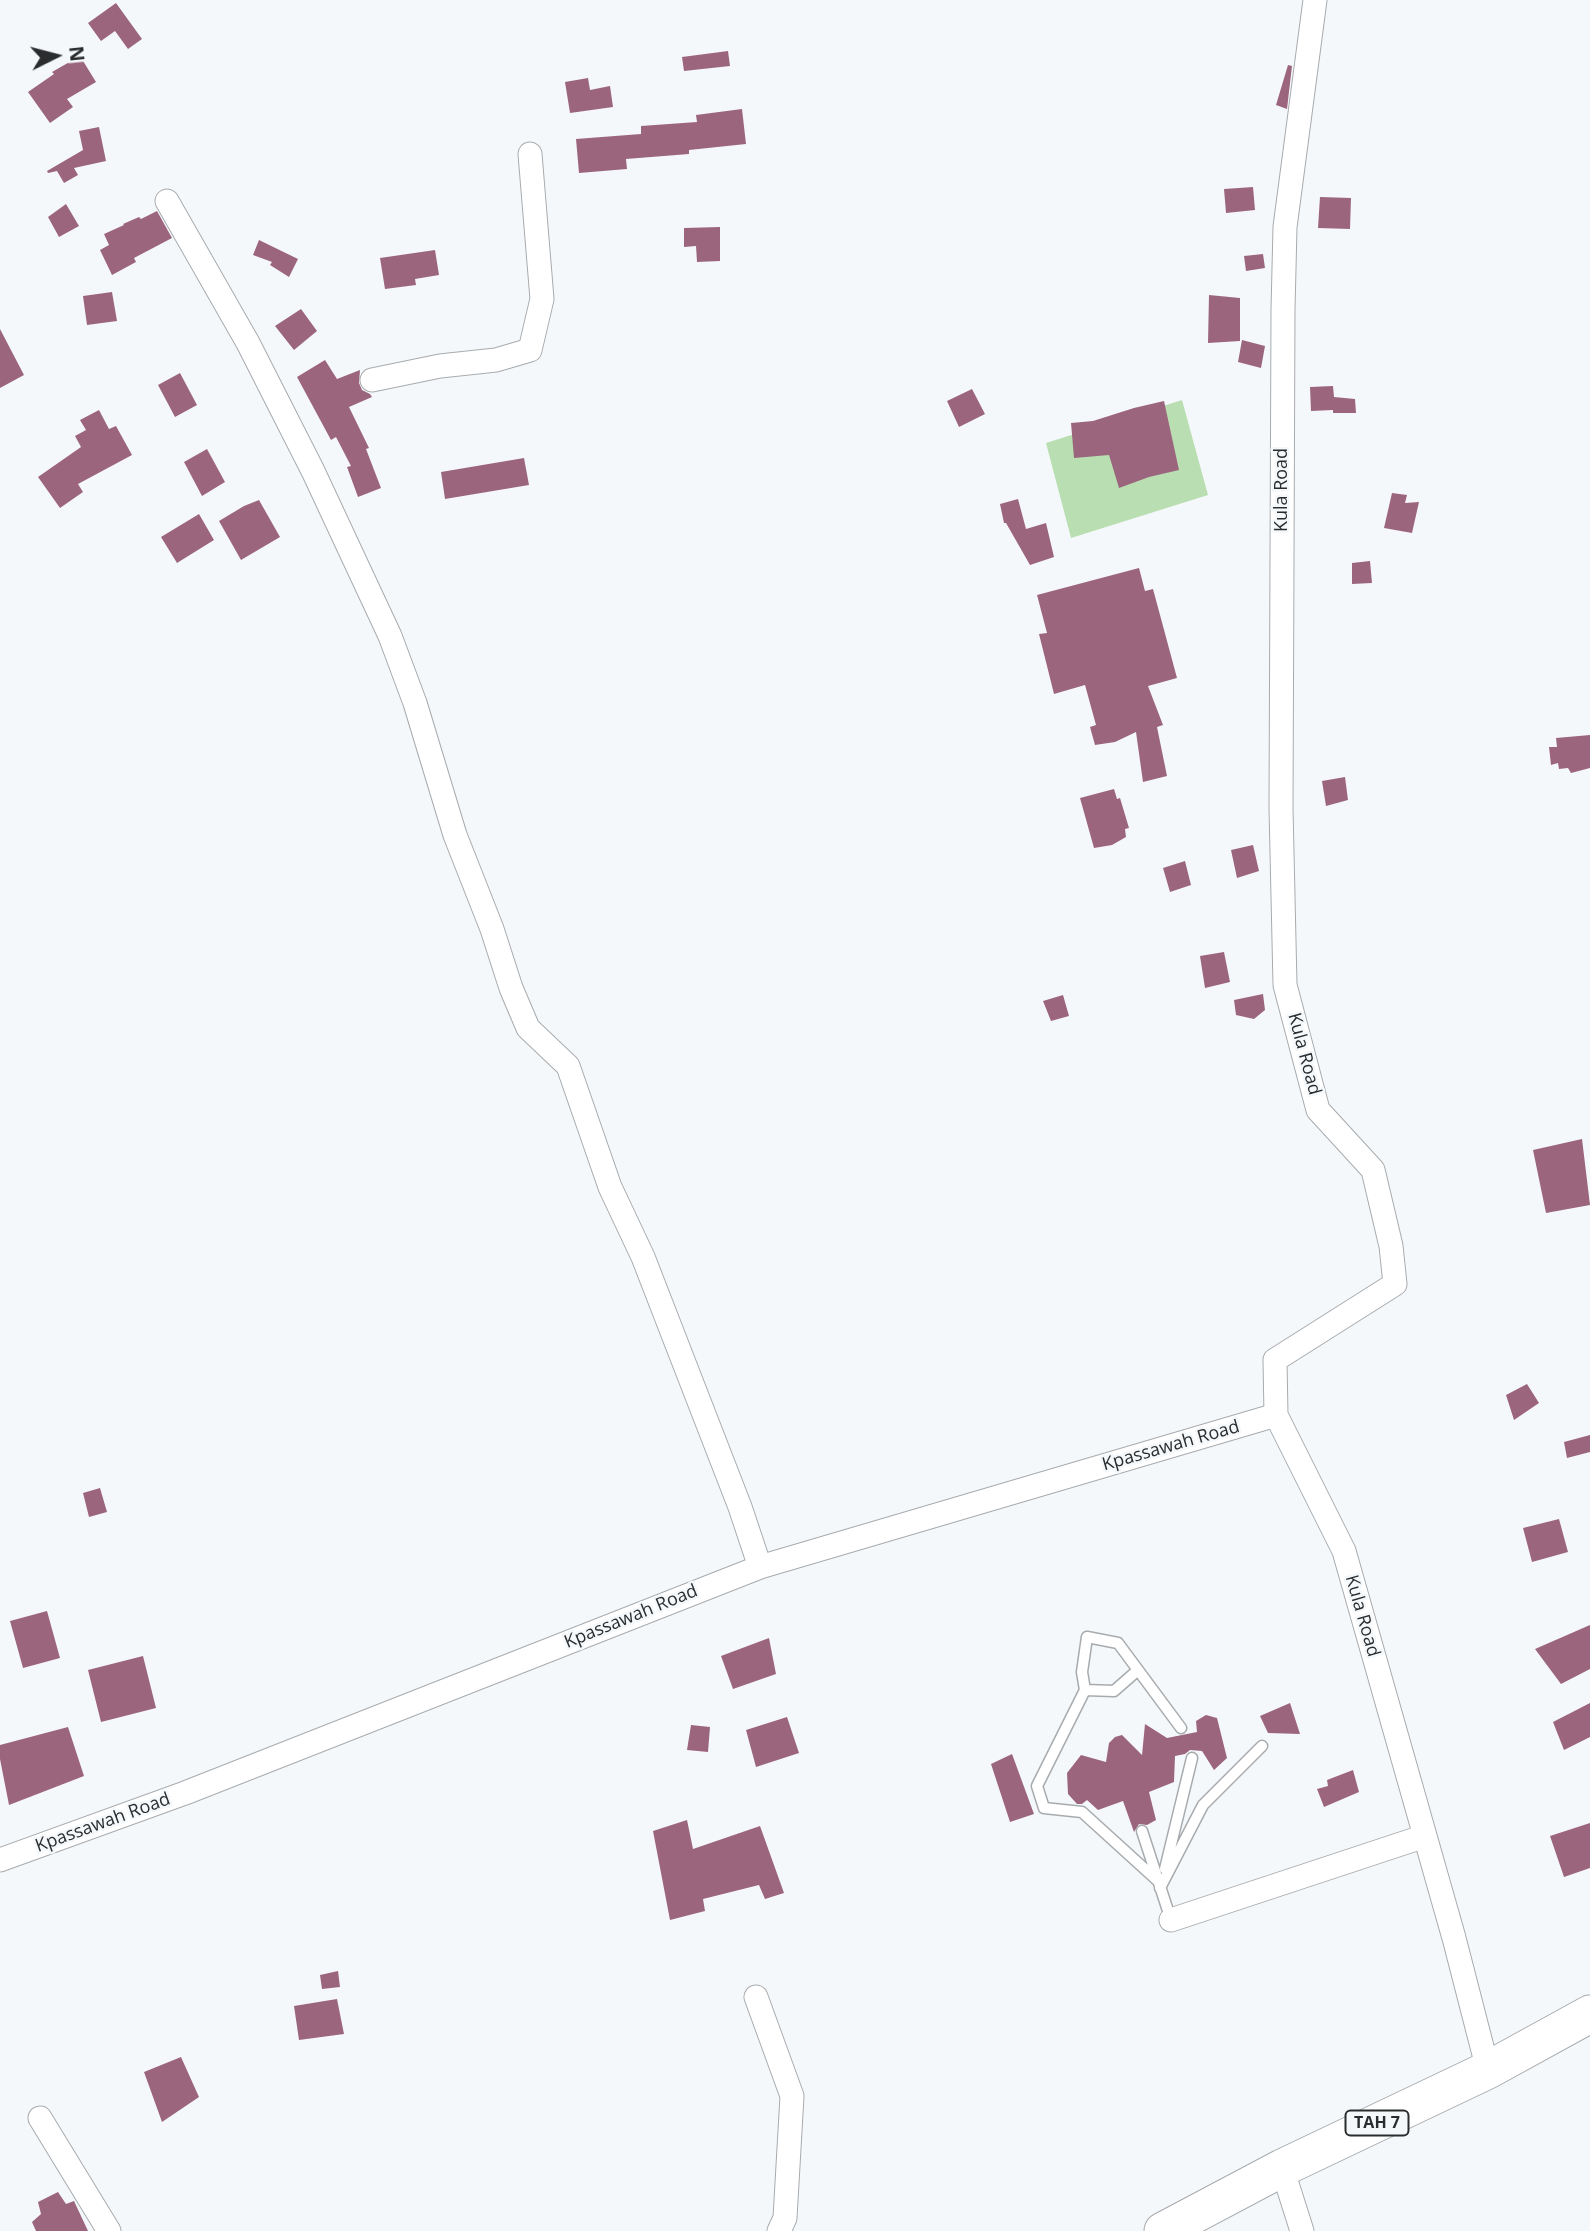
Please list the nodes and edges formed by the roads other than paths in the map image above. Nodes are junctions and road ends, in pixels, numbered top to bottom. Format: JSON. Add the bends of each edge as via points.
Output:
{"nodes":[{"id":1,"x":1315,"y":0,"type":"edge"},
{"id":2,"x":530,"y":154,"type":"dead end"},
{"id":3,"x":167,"y":201,"type":"dead end"},
{"id":4,"x":372,"y":380,"type":"dead end"},
{"id":5,"x":1276,"y":1415,"type":"junction"},
{"id":6,"x":760,"y":1567,"type":"junction"},
{"id":7,"x":1138,"y":1670,"type":"junction"},
{"id":8,"x":1085,"y":1690,"type":"junction"},
{"id":9,"x":1181,"y":1728,"type":"dead end"},
{"id":10,"x":1262,"y":1746,"type":"dead end"},
{"id":11,"x":1192,"y":1758,"type":"dead end"},
{"id":12,"x":1142,"y":1831,"type":"dead end"},
{"id":13,"x":1425,"y":1836,"type":"junction"},
{"id":14,"x":0,"y":1860,"type":"edge"},
{"id":15,"x":1159,"y":1885,"type":"junction"},
{"id":16,"x":1171,"y":1920,"type":"joint"},
{"id":17,"x":756,"y":1997,"type":"dead end"},
{"id":18,"x":1590,"y":2014,"type":"edge"},
{"id":19,"x":1488,"y":2070,"type":"junction"},
{"id":20,"x":40,"y":2118,"type":"dead end"},
{"id":21,"x":1282,"y":2168,"type":"junction"},
{"id":22,"x":1201,"y":2219,"type":"edge"},
{"id":23,"x":784,"y":2227,"type":"edge"},
{"id":24,"x":109,"y":2231,"type":"edge"},
{"id":25,"x":1163,"y":2231,"type":"edge"},
{"id":26,"x":1302,"y":2231,"type":"edge"}],
"edges":[{"from":1,"to":5,"type":"street","name":"Kula Road","via":[[1285,227],[1281,808],[1285,985],[1318,1110],[1373,1170],[1395,1283],[1275,1360]]},
{"from":2,"to":4,"type":"street","via":[[542,299],[530,350]]},
{"from":3,"to":6,"type":"street","via":[[248,343],[390,636],[511,988],[528,1028],[568,1066],[610,1187],[643,1257]]},
{"from":5,"to":6,"type":"street","name":"Kpassawah Road"},
{"from":5,"to":13,"type":"street","name":"Kula Road","via":[[1344,1551]]},
{"from":6,"to":14,"type":"street","name":"Kpassawah Road","via":[[198,1788]]},
{"from":7,"to":8,"type":"lane","via":[[1114,1691]]},
{"from":7,"to":8,"type":"lane","via":[[1118,1643],[1087,1637],[1082,1672]]},
{"from":7,"to":9,"type":"lane"},
{"from":8,"to":15,"type":"lane","via":[[1037,1786],[1044,1808],[1082,1812]]},
{"from":10,"to":15,"type":"lane","via":[[1203,1805]]},
{"from":11,"to":15,"type":"lane"},
{"from":12,"to":15,"type":"lane"},
{"from":13,"to":16,"type":"street"},
{"from":13,"to":19,"type":"street","name":"Kula Road"},
{"from":15,"to":16,"type":"lane"},
{"from":17,"to":23,"type":"street","via":[[792,2096]]},
{"from":18,"to":19,"type":"highway","number":"TAH 7"},
{"from":19,"to":21,"type":"highway","number":"TAH 7"},
{"from":20,"to":24,"type":"street"},
{"from":21,"to":22,"type":"highway","number":"TAH 7"},
{"from":21,"to":26,"type":"street"},
{"from":22,"to":25,"type":"highway","number":"TAH 7"}]}
